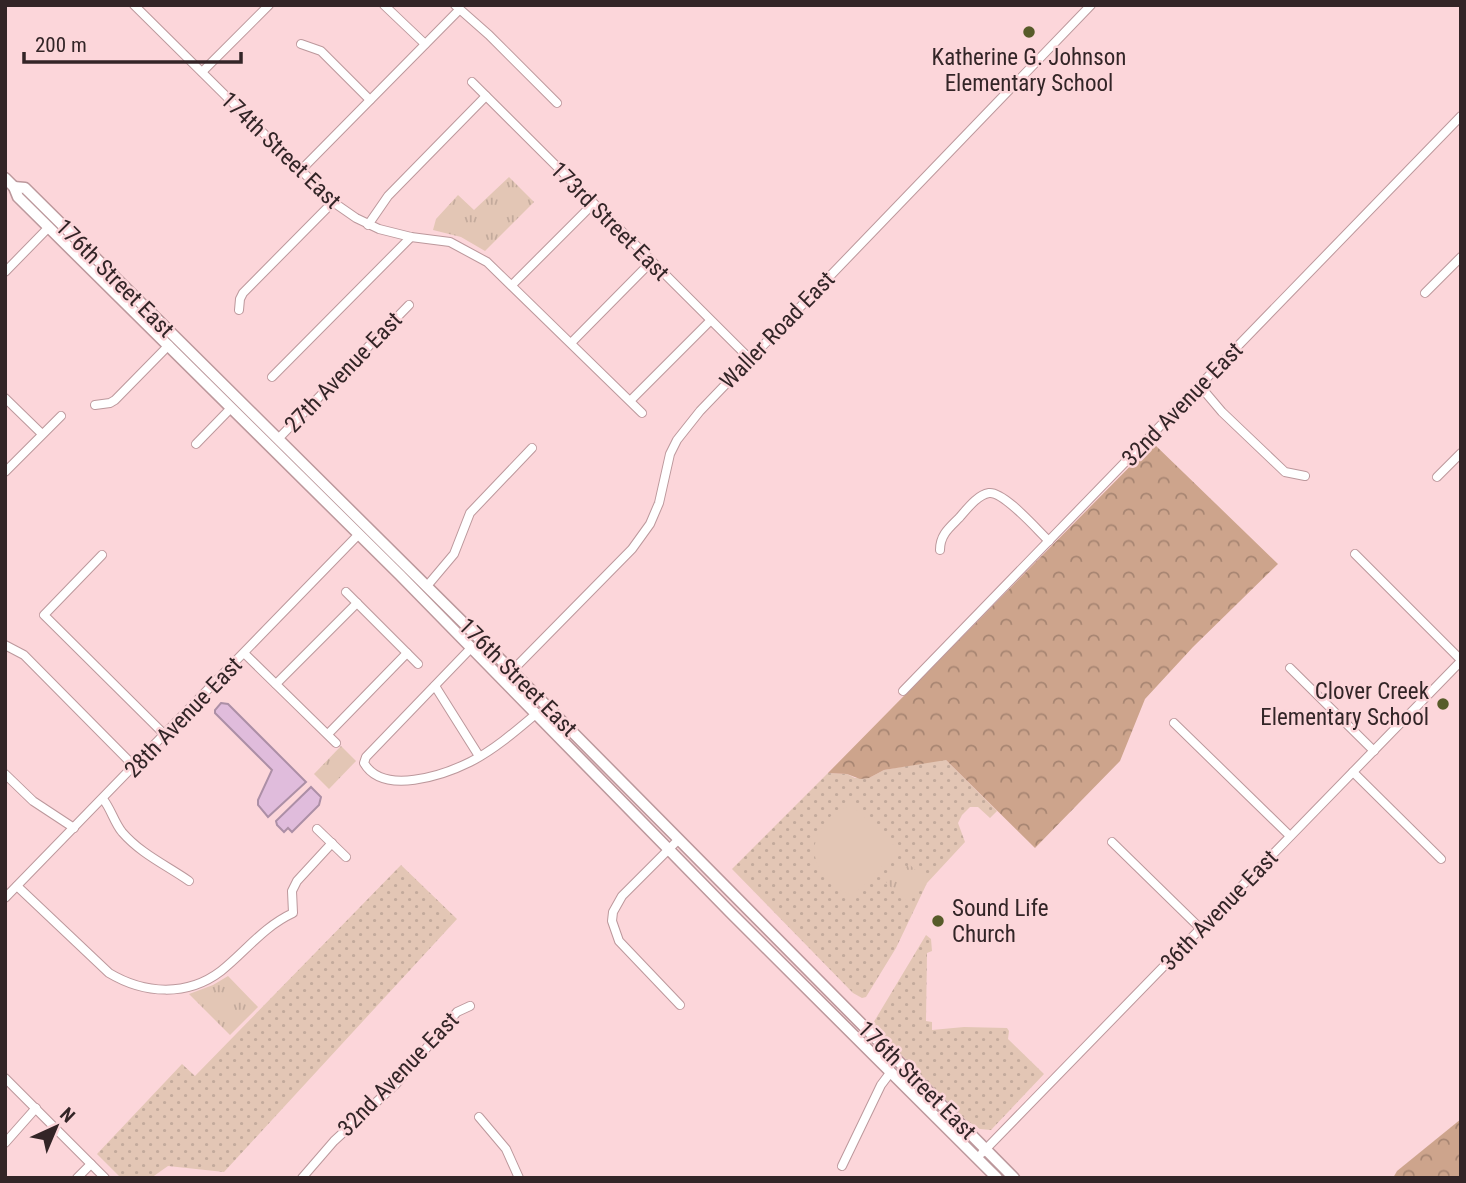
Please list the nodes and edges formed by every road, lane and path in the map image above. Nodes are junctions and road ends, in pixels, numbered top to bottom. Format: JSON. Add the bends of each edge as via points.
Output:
{"nodes":[{"id":1,"x":134,"y":5,"type":"edge"},
{"id":2,"x":269,"y":5,"type":"edge"},
{"id":3,"x":384,"y":5,"type":"edge"},
{"id":4,"x":1091,"y":5,"type":"edge"},
{"id":5,"x":457,"y":7,"type":"edge"},
{"id":6,"x":301,"y":44,"type":"dead end"},
{"id":7,"x":425,"y":44,"type":"junction"},
{"id":8,"x":202,"y":72,"type":"junction"},
{"id":9,"x":472,"y":82,"type":"dead end"},
{"id":10,"x":486,"y":96,"type":"junction"},
{"id":11,"x":370,"y":100,"type":"junction"},
{"id":12,"x":557,"y":103,"type":"dead end"},
{"id":13,"x":1461,"y":116,"type":"edge"},
{"id":14,"x":300,"y":171,"type":"junction"},
{"id":15,"x":5,"y":178,"type":"edge"},
{"id":16,"x":14,"y":187,"type":"junction"},
{"id":17,"x":333,"y":202,"type":"junction"},
{"id":18,"x":593,"y":204,"type":"junction"},
{"id":19,"x":368,"y":225,"type":"junction"},
{"id":20,"x":49,"y":227,"type":"junction"},
{"id":21,"x":411,"y":237,"type":"junction"},
{"id":22,"x":1461,"y":257,"type":"edge"},
{"id":23,"x":651,"y":262,"type":"junction"},
{"id":24,"x":5,"y":272,"type":"edge"},
{"id":25,"x":512,"y":285,"type":"junction"},
{"id":26,"x":1425,"y":293,"type":"dead end"},
{"id":27,"x":409,"y":305,"type":"dead end"},
{"id":28,"x":239,"y":310,"type":"dead end"},
{"id":29,"x":710,"y":321,"type":"junction"},
{"id":30,"x":165,"y":340,"type":"junction"},
{"id":31,"x":571,"y":342,"type":"junction"},
{"id":32,"x":749,"y":358,"type":"junction"},
{"id":33,"x":209,"y":370,"type":"junction"},
{"id":34,"x":272,"y":377,"type":"dead end"},
{"id":35,"x":1200,"y":386,"type":"junction"},
{"id":36,"x":5,"y":398,"type":"edge"},
{"id":37,"x":631,"y":400,"type":"junction"},
{"id":38,"x":94,"y":405,"type":"dead end"},
{"id":39,"x":231,"y":408,"type":"junction"},
{"id":40,"x":642,"y":413,"type":"dead end"},
{"id":41,"x":61,"y":416,"type":"dead end"},
{"id":42,"x":42,"y":435,"type":"junction"},
{"id":43,"x":278,"y":439,"type":"junction"},
{"id":44,"x":196,"y":444,"type":"dead end"},
{"id":45,"x":532,"y":448,"type":"dead end"},
{"id":46,"x":1461,"y":453,"type":"edge"},
{"id":47,"x":5,"y":472,"type":"edge"},
{"id":48,"x":1305,"y":475,"type":"dead end"},
{"id":49,"x":1437,"y":477,"type":"dead end"},
{"id":50,"x":359,"y":534,"type":"junction"},
{"id":51,"x":1049,"y":541,"type":"junction"},
{"id":52,"x":940,"y":550,"type":"dead end"},
{"id":53,"x":1355,"y":554,"type":"dead end"},
{"id":54,"x":102,"y":555,"type":"dead end"},
{"id":55,"x":402,"y":561,"type":"junction"},
{"id":56,"x":427,"y":586,"type":"junction"},
{"id":57,"x":346,"y":593,"type":"dead end"},
{"id":58,"x":357,"y":603,"type":"junction"},
{"id":59,"x":5,"y":645,"type":"edge"},
{"id":60,"x":472,"y":647,"type":"junction"},
{"id":61,"x":407,"y":653,"type":"junction"},
{"id":62,"x":245,"y":654,"type":"junction"},
{"id":63,"x":1461,"y":661,"type":"edge"},
{"id":64,"x":418,"y":664,"type":"dead end"},
{"id":65,"x":1290,"y":668,"type":"dead end"},
{"id":66,"x":512,"y":670,"type":"junction"},
{"id":67,"x":504,"y":679,"type":"junction"},
{"id":68,"x":276,"y":684,"type":"junction"},
{"id":69,"x":435,"y":686,"type":"junction"},
{"id":70,"x":903,"y":691,"type":"dead end"},
{"id":71,"x":537,"y":713,"type":"junction"},
{"id":72,"x":1174,"y":723,"type":"dead end"},
{"id":73,"x":328,"y":734,"type":"junction"},
{"id":74,"x":165,"y":735,"type":"junction"},
{"id":75,"x":336,"y":743,"type":"dead end"},
{"id":76,"x":1374,"y":751,"type":"junction"},
{"id":77,"x":479,"y":756,"type":"junction"},
{"id":78,"x":134,"y":766,"type":"junction"},
{"id":79,"x":1353,"y":772,"type":"junction"},
{"id":80,"x":5,"y":774,"type":"edge"},
{"id":81,"x":103,"y":799,"type":"junction"},
{"id":82,"x":74,"y":828,"type":"junction"},
{"id":83,"x":317,"y":830,"type":"dead end"},
{"id":84,"x":1290,"y":836,"type":"junction"},
{"id":85,"x":1112,"y":842,"type":"dead end"},
{"id":86,"x":332,"y":843,"type":"junction"},
{"id":87,"x":674,"y":845,"type":"junction"},
{"id":88,"x":346,"y":857,"type":"dead end"},
{"id":89,"x":1441,"y":859,"type":"dead end"},
{"id":90,"x":189,"y":881,"type":"dead end"},
{"id":91,"x":17,"y":886,"type":"junction"},
{"id":92,"x":5,"y":898,"type":"edge"},
{"id":93,"x":1201,"y":929,"type":"junction"},
{"id":94,"x":680,"y":1005,"type":"dead end"},
{"id":95,"x":470,"y":1006,"type":"dead end"},
{"id":96,"x":890,"y":1073,"type":"junction"},
{"id":97,"x":5,"y":1078,"type":"edge"},
{"id":98,"x":36,"y":1108,"type":"junction"},
{"id":99,"x":479,"y":1117,"type":"dead end"},
{"id":100,"x":5,"y":1143,"type":"edge"},
{"id":101,"x":981,"y":1153,"type":"junction"},
{"id":102,"x":91,"y":1164,"type":"junction"},
{"id":103,"x":842,"y":1166,"type":"dead end"},
{"id":104,"x":78,"y":1178,"type":"edge"},
{"id":105,"x":105,"y":1178,"type":"edge"},
{"id":106,"x":302,"y":1178,"type":"edge"},
{"id":107,"x":519,"y":1178,"type":"edge"},
{"id":108,"x":997,"y":1178,"type":"edge"},
{"id":109,"x":1014,"y":1178,"type":"edge"}],
"edges":[{"from":1,"to":8,"type":"street","name":"174th Street East"},
{"from":2,"to":8,"type":"street"},
{"from":3,"to":7,"type":"street"},
{"from":4,"to":32,"type":"street","name":"Waller Road East"},
{"from":5,"to":7,"type":"street"},
{"from":5,"to":12,"type":"street"},
{"from":6,"to":11,"type":"street","via":[[321,51]]},
{"from":7,"to":11,"type":"street"},
{"from":8,"to":14,"type":"street","name":"174th Street East"},
{"from":9,"to":10,"type":"street","name":"173rd Street East"},
{"from":10,"to":18,"type":"street","name":"173rd Street East"},
{"from":10,"to":19,"type":"street","via":[[387,196]]},
{"from":11,"to":14,"type":"street"},
{"from":13,"to":35,"type":"street","name":"32nd Avenue East"},
{"from":14,"to":17,"type":"street","name":"174th Street East"},
{"from":15,"to":16,"type":"main road","name":"176th Street East"},
{"from":16,"to":20,"type":"main road","name":"176th Street East","via":[[18,197]]},
{"from":16,"to":33,"type":"main road","name":"176th Street East","via":[[24,188]]},
{"from":17,"to":19,"type":"street","name":"174th Street East"},
{"from":17,"to":28,"type":"street","via":[[243,293]]},
{"from":18,"to":23,"type":"street","name":"173rd Street East"},
{"from":18,"to":25,"type":"street"},
{"from":19,"to":21,"type":"street","name":"174th Street East"},
{"from":20,"to":24,"type":"street"},
{"from":20,"to":30,"type":"main road","name":"176th Street East"},
{"from":21,"to":25,"type":"street","name":"174th Street East","via":[[450,242],[465,249]]},
{"from":21,"to":34,"type":"street"},
{"from":22,"to":26,"type":"street"},
{"from":23,"to":29,"type":"street","name":"173rd Street East"},
{"from":23,"to":31,"type":"street"},
{"from":25,"to":31,"type":"street","name":"174th Street East"},
{"from":27,"to":43,"type":"street","name":"27th Avenue East"},
{"from":29,"to":32,"type":"street","name":"173rd Street East"},
{"from":29,"to":37,"type":"street"},
{"from":30,"to":33,"type":"main road","via":[[166,335],[201,371]]},
{"from":30,"to":38,"type":"street","via":[[115,400]]},
{"from":30,"to":39,"type":"main road","name":"176th Street East"},
{"from":31,"to":37,"type":"street","name":"174th Street East"},
{"from":32,"to":66,"type":"street","name":"Waller Road East","via":[[677,440],[659,503],[632,549]]},
{"from":33,"to":43,"type":"main road","name":"176th Street East"},
{"from":35,"to":48,"type":"street","via":[[1284,472]]},
{"from":35,"to":51,"type":"street","name":"32nd Avenue East"},
{"from":36,"to":42,"type":"street"},
{"from":37,"to":40,"type":"street","name":"174th Street East"},
{"from":39,"to":44,"type":"street"},
{"from":39,"to":50,"type":"main road","name":"176th Street East"},
{"from":41,"to":42,"type":"street"},
{"from":42,"to":47,"type":"street"},
{"from":43,"to":55,"type":"main road","name":"176th Street East"},
{"from":45,"to":56,"type":"street","via":[[470,513],[454,554]]},
{"from":46,"to":49,"type":"street"},
{"from":50,"to":55,"type":"main road","via":[[365,533],[392,559]]},
{"from":50,"to":60,"type":"main road","name":"176th Street East"},
{"from":50,"to":62,"type":"street","name":"28th Avenue East"},
{"from":51,"to":52,"type":"street","via":[[1005,499],[988,493],[946,531]]},
{"from":51,"to":70,"type":"street","name":"32nd Avenue East"},
{"from":53,"to":63,"type":"street"},
{"from":54,"to":74,"type":"street","via":[[44,615]]},
{"from":55,"to":56,"type":"main road","name":"176th Street East"},
{"from":56,"to":66,"type":"main road","name":"176th Street East"},
{"from":57,"to":58,"type":"street"},
{"from":58,"to":61,"type":"street"},
{"from":58,"to":68,"type":"street"},
{"from":59,"to":78,"type":"street","via":[[24,655]]},
{"from":60,"to":67,"type":"main road","name":"176th Street East"},
{"from":60,"to":69,"type":"street"},
{"from":61,"to":64,"type":"street"},
{"from":61,"to":73,"type":"street"},
{"from":62,"to":68,"type":"street"},
{"from":62,"to":74,"type":"street","name":"28th Avenue East"},
{"from":63,"to":76,"type":"street","name":"36th Avenue East"},
{"from":65,"to":76,"type":"street"},
{"from":66,"to":67,"type":"street","name":"Waller Road East"},
{"from":66,"to":87,"type":"main road","name":"176th Street East"},
{"from":67,"to":71,"type":"main road","name":"176th Street East"},
{"from":68,"to":73,"type":"street"},
{"from":69,"to":77,"type":"street"},
{"from":69,"to":77,"type":"street","via":[[364,763],[384,779],[405,780],[450,770]]},
{"from":71,"to":77,"type":"street"},
{"from":71,"to":87,"type":"main road","name":"176th Street East"},
{"from":72,"to":84,"type":"street"},
{"from":73,"to":75,"type":"street"},
{"from":74,"to":78,"type":"street","name":"28th Avenue East"},
{"from":76,"to":79,"type":"street","name":"36th Avenue East"},
{"from":78,"to":81,"type":"street","name":"28th Avenue East"},
{"from":79,"to":84,"type":"street","name":"36th Avenue East"},
{"from":79,"to":89,"type":"street"},
{"from":80,"to":82,"type":"street","via":[[33,801]]},
{"from":81,"to":82,"type":"street","name":"28th Avenue East"},
{"from":81,"to":90,"type":"street","via":[[121,831]]},
{"from":82,"to":91,"type":"street","name":"28th Avenue East"},
{"from":83,"to":86,"type":"street"},
{"from":84,"to":93,"type":"street","name":"36th Avenue East"},
{"from":85,"to":93,"type":"street"},
{"from":86,"to":88,"type":"street"},
{"from":86,"to":91,"type":"street","via":[[297,881],[292,891],[293,913],[264,930],[210,978],[183,988],[151,989],[108,972]]},
{"from":87,"to":94,"type":"street","via":[[619,901],[613,925],[619,941]]},
{"from":87,"to":96,"type":"main road","name":"176th Street East"},
{"from":87,"to":101,"type":"main road","name":"176th Street East"},
{"from":91,"to":92,"type":"street","name":"28th Avenue East"},
{"from":93,"to":101,"type":"street","name":"36th Avenue East"},
{"from":95,"to":106,"type":"street","name":"32nd Avenue East","via":[[457,1012],[396,1084],[334,1141]]},
{"from":96,"to":101,"type":"main road","name":"176th Street East"},
{"from":96,"to":103,"type":"street"},
{"from":97,"to":98,"type":"street"},
{"from":98,"to":100,"type":"street"},
{"from":98,"to":102,"type":"street"},
{"from":99,"to":107,"type":"street","via":[[506,1149]]},
{"from":101,"to":108,"type":"main road","name":"176th Street East"},
{"from":101,"to":109,"type":"main road","name":"176th Street East"},
{"from":102,"to":104,"type":"street"},
{"from":102,"to":105,"type":"street"}]}
